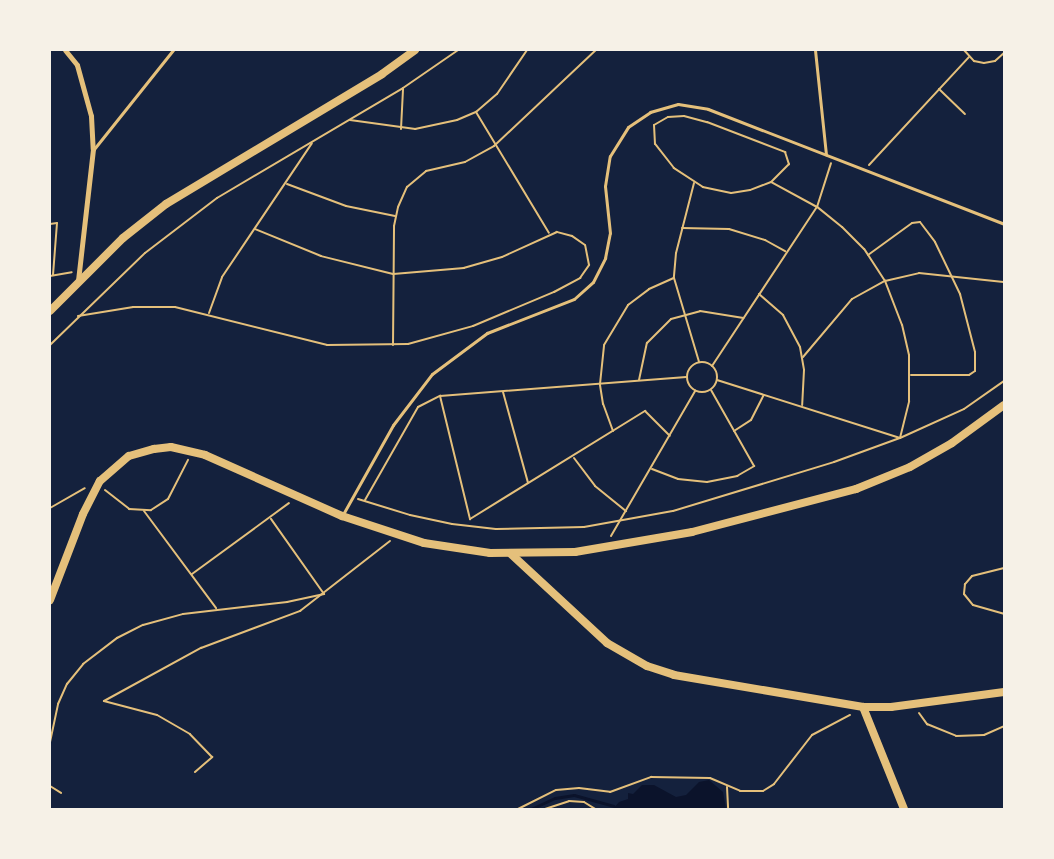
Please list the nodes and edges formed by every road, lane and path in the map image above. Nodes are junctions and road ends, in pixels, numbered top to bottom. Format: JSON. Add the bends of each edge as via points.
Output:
{"nodes":[{"id":1,"x":64,"y":50,"type":"edge"},
{"id":2,"x":173,"y":50,"type":"edge"},
{"id":3,"x":415,"y":50,"type":"edge"},
{"id":4,"x":458,"y":50,"type":"edge"},
{"id":5,"x":527,"y":50,"type":"edge"},
{"id":6,"x":596,"y":50,"type":"edge"},
{"id":7,"x":815,"y":50,"type":"edge"},
{"id":8,"x":964,"y":50,"type":"edge"},
{"id":9,"x":1004,"y":53,"type":"edge"},
{"id":10,"x":969,"y":56,"type":"junction"},
{"id":11,"x":1003,"y":57,"type":"edge"},
{"id":12,"x":403,"y":88,"type":"junction"},
{"id":13,"x":939,"y":90,"type":"junction"},
{"id":14,"x":476,"y":112,"type":"junction"},
{"id":15,"x":965,"y":114,"type":"dead end"},
{"id":16,"x":350,"y":120,"type":"junction"},
{"id":17,"x":401,"y":129,"type":"junction"},
{"id":18,"x":313,"y":141,"type":"junction"},
{"id":19,"x":494,"y":146,"type":"junction"},
{"id":20,"x":93,"y":149,"type":"junction"},
{"id":21,"x":826,"y":154,"type":"junction"},
{"id":22,"x":834,"y":156,"type":"junction"},
{"id":23,"x":866,"y":169,"type":"junction"},
{"id":24,"x":771,"y":182,"type":"junction"},
{"id":25,"x":286,"y":183,"type":"junction"},
{"id":26,"x":694,"y":183,"type":"junction"},
{"id":27,"x":817,"y":207,"type":"junction"},
{"id":28,"x":395,"y":216,"type":"junction"},
{"id":29,"x":50,"y":224,"type":"edge"},
{"id":30,"x":1004,"y":224,"type":"edge"},
{"id":31,"x":681,"y":228,"type":"junction"},
{"id":32,"x":255,"y":229,"type":"junction"},
{"id":33,"x":549,"y":233,"type":"junction"},
{"id":34,"x":785,"y":251,"type":"junction"},
{"id":35,"x":868,"y":255,"type":"junction"},
{"id":36,"x":79,"y":270,"type":"junction"},
{"id":37,"x":393,"y":274,"type":"junction"},
{"id":38,"x":52,"y":275,"type":"edge"},
{"id":39,"x":953,"y":276,"type":"junction"},
{"id":40,"x":674,"y":278,"type":"junction"},
{"id":41,"x":885,"y":280,"type":"junction"},
{"id":42,"x":78,"y":281,"type":"junction"},
{"id":43,"x":1004,"y":282,"type":"edge"},
{"id":44,"x":759,"y":294,"type":"junction"},
{"id":45,"x":50,"y":311,"type":"edge"},
{"id":46,"x":209,"y":314,"type":"junction"},
{"id":47,"x":683,"y":315,"type":"junction"},
{"id":48,"x":78,"y":316,"type":"junction"},
{"id":49,"x":743,"y":318,"type":"junction"},
{"id":50,"x":50,"y":345,"type":"edge"},
{"id":51,"x":393,"y":345,"type":"junction"},
{"id":52,"x":803,"y":357,"type":"junction"},
{"id":53,"x":699,"y":362,"type":"junction"},
{"id":54,"x":712,"y":366,"type":"junction"},
{"id":55,"x":910,"y":375,"type":"junction"},
{"id":56,"x":686,"y":377,"type":"junction"},
{"id":57,"x":639,"y":380,"type":"junction"},
{"id":58,"x":717,"y":380,"type":"junction"},
{"id":59,"x":1004,"y":381,"type":"edge"},
{"id":60,"x":600,"y":384,"type":"junction"},
{"id":61,"x":710,"y":390,"type":"junction"},
{"id":62,"x":695,"y":391,"type":"junction"},
{"id":63,"x":503,"y":392,"type":"junction"},
{"id":64,"x":764,"y":394,"type":"junction"},
{"id":65,"x":440,"y":396,"type":"junction"},
{"id":66,"x":1004,"y":405,"type":"edge"},
{"id":67,"x":802,"y":406,"type":"junction"},
{"id":68,"x":613,"y":431,"type":"junction"},
{"id":69,"x":734,"y":431,"type":"junction"},
{"id":70,"x":670,"y":436,"type":"junction"},
{"id":71,"x":900,"y":438,"type":"junction"},
{"id":72,"x":191,"y":451,"type":"junction"},
{"id":73,"x":574,"y":458,"type":"junction"},
{"id":74,"x":652,"y":469,"type":"junction"},
{"id":75,"x":99,"y":482,"type":"junction"},
{"id":76,"x":528,"y":483,"type":"junction"},
{"id":77,"x":353,"y":496,"type":"junction"},
{"id":78,"x":297,"y":497,"type":"junction"},
{"id":79,"x":365,"y":500,"type":"dead end"},
{"id":80,"x":50,"y":508,"type":"edge"},
{"id":81,"x":627,"y":511,"type":"junction"},
{"id":82,"x":144,"y":512,"type":"junction"},
{"id":83,"x":342,"y":516,"type":"junction"},
{"id":84,"x":271,"y":519,"type":"junction"},
{"id":85,"x":619,"y":523,"type":"junction"},
{"id":86,"x":397,"y":535,"type":"junction"},
{"id":87,"x":511,"y":554,"type":"junction"},
{"id":88,"x":1004,"y":568,"type":"edge"},
{"id":89,"x":192,"y":574,"type":"junction"},
{"id":90,"x":324,"y":594,"type":"junction"},
{"id":91,"x":50,"y":600,"type":"edge"},
{"id":92,"x":216,"y":609,"type":"junction"},
{"id":93,"x":1004,"y":614,"type":"edge"},
{"id":94,"x":1004,"y":692,"type":"edge"},
{"id":95,"x":917,"y":704,"type":"junction"},
{"id":96,"x":863,"y":706,"type":"junction"},
{"id":97,"x":1004,"y":726,"type":"edge"},
{"id":98,"x":50,"y":742,"type":"edge"},
{"id":99,"x":195,"y":772,"type":"dead end"},
{"id":100,"x":727,"y":785,"type":"junction"},
{"id":101,"x":50,"y":786,"type":"edge"},
{"id":102,"x":61,"y":793,"type":"dead end"},
{"id":103,"x":518,"y":809,"type":"edge"},
{"id":104,"x":545,"y":809,"type":"edge"},
{"id":105,"x":595,"y":809,"type":"edge"},
{"id":106,"x":728,"y":809,"type":"edge"},
{"id":107,"x":904,"y":809,"type":"edge"}],
"edges":[{"from":1,"to":20,"type":"street","via":[[77,65],[86,90]]},
{"from":2,"to":20,"type":"lane"},
{"from":3,"to":42,"type":"street","via":[[382,74],[172,199],[123,238]]},
{"from":4,"to":12,"type":"path"},
{"from":5,"to":14,"type":"path","via":[[508,82]]},
{"from":6,"to":19,"type":"path"},
{"from":7,"to":21,"type":"lane"},
{"from":8,"to":10,"type":"path"},
{"from":9,"to":11,"type":"path"},
{"from":10,"to":11,"type":"path","via":[[984,63]]},
{"from":10,"to":13,"type":"path"},
{"from":12,"to":16,"type":"path"},
{"from":12,"to":17,"type":"path"},
{"from":13,"to":15,"type":"path"},
{"from":13,"to":23,"type":"path"},
{"from":14,"to":17,"type":"path","via":[[431,128]]},
{"from":14,"to":19,"type":"path"},
{"from":16,"to":17,"type":"path"},
{"from":16,"to":18,"type":"path"},
{"from":18,"to":25,"type":"path"},
{"from":18,"to":48,"type":"path","via":[[217,198],[176,228]]},
{"from":19,"to":28,"type":"path","via":[[465,162],[420,174],[404,193]]},
{"from":19,"to":33,"type":"path"},
{"from":20,"to":36,"type":"street"},
{"from":21,"to":22,"type":"lane"},
{"from":21,"to":77,"type":"lane","via":[[697,106],[678,104],[659,108],[635,120],[615,145],[608,165],[605,186],[610,234],[605,258],[593,282],[574,299],[501,326],[445,362],[420,388],[393,425]]},
{"from":22,"to":23,"type":"lane"},
{"from":22,"to":27,"type":"path"},
{"from":23,"to":30,"type":"lane"},
{"from":24,"to":26,"type":"path","via":[[750,190],[731,192]]},
{"from":24,"to":26,"type":"path","via":[[789,164],[785,152],[695,118],[663,119],[653,129],[655,144],[674,168]]},
{"from":24,"to":27,"type":"path"},
{"from":25,"to":28,"type":"path","via":[[346,206]]},
{"from":25,"to":32,"type":"path"},
{"from":26,"to":31,"type":"path"},
{"from":27,"to":34,"type":"path"},
{"from":27,"to":35,"type":"path","via":[[842,227]]},
{"from":28,"to":37,"type":"path"},
{"from":29,"to":38,"type":"path","via":[[57,223]]},
{"from":31,"to":34,"type":"path","via":[[729,229],[765,240]]},
{"from":31,"to":40,"type":"path"},
{"from":32,"to":37,"type":"path","via":[[321,256]]},
{"from":32,"to":46,"type":"path","via":[[222,277]]},
{"from":33,"to":37,"type":"path","via":[[502,257],[464,268]]},
{"from":33,"to":51,"type":"path","via":[[566,233],[585,245],[589,265],[580,278],[473,326],[440,337]]},
{"from":34,"to":44,"type":"path"},
{"from":35,"to":39,"type":"path","via":[[912,223],[920,222]]},
{"from":35,"to":41,"type":"path"},
{"from":36,"to":38,"type":"path"},
{"from":36,"to":42,"type":"street"},
{"from":37,"to":51,"type":"path"},
{"from":39,"to":41,"type":"path","via":[[919,273]]},
{"from":39,"to":43,"type":"path"},
{"from":39,"to":55,"type":"path","via":[[970,331],[975,372],[969,375]]},
{"from":40,"to":47,"type":"path"},
{"from":40,"to":60,"type":"path","via":[[648,289],[619,316],[604,345]]},
{"from":41,"to":52,"type":"path","via":[[852,299]]},
{"from":41,"to":55,"type":"path","via":[[906,338]]},
{"from":42,"to":45,"type":"street"},
{"from":44,"to":49,"type":"path"},
{"from":44,"to":52,"type":"path","via":[[783,315]]},
{"from":46,"to":48,"type":"path","via":[[160,306]]},
{"from":46,"to":51,"type":"path","via":[[311,342]]},
{"from":47,"to":49,"type":"path","via":[[711,311]]},
{"from":47,"to":53,"type":"path"},
{"from":47,"to":57,"type":"path","via":[[662,326],[647,344]]},
{"from":48,"to":50,"type":"path"},
{"from":49,"to":54,"type":"path"},
{"from":52,"to":67,"type":"path"},
{"from":53,"to":54,"type":"path"},
{"from":53,"to":56,"type":"path","via":[[690,368]]},
{"from":54,"to":58,"type":"path"},
{"from":55,"to":71,"type":"path","via":[[909,402]]},
{"from":56,"to":57,"type":"path"},
{"from":56,"to":62,"type":"path"},
{"from":57,"to":60,"type":"path"},
{"from":58,"to":61,"type":"path"},
{"from":58,"to":64,"type":"path"},
{"from":59,"to":71,"type":"path","via":[[964,409]]},
{"from":60,"to":63,"type":"path"},
{"from":60,"to":68,"type":"path"},
{"from":61,"to":62,"type":"path","via":[[704,393]]},
{"from":61,"to":69,"type":"path"},
{"from":62,"to":70,"type":"path"},
{"from":63,"to":65,"type":"path"},
{"from":63,"to":76,"type":"path"},
{"from":64,"to":67,"type":"path"},
{"from":64,"to":69,"type":"path","via":[[752,420]]},
{"from":65,"to":76,"type":"path","via":[[470,519]]},
{"from":65,"to":79,"type":"path","via":[[418,407]]},
{"from":66,"to":87,"type":"street","via":[[952,443],[910,467],[856,490],[692,532],[603,550]]},
{"from":67,"to":71,"type":"path"},
{"from":68,"to":70,"type":"path","via":[[645,411]]},
{"from":68,"to":73,"type":"path"},
{"from":69,"to":74,"type":"path","via":[[754,466],[737,476],[718,481],[687,481]]},
{"from":70,"to":74,"type":"path"},
{"from":71,"to":85,"type":"path","via":[[692,506]]},
{"from":72,"to":75,"type":"street","via":[[171,447],[142,452],[117,463]]},
{"from":72,"to":78,"type":"street"},
{"from":72,"to":82,"type":"path","via":[[168,499]]},
{"from":73,"to":76,"type":"path"},
{"from":73,"to":81,"type":"path","via":[[595,486]]},
{"from":74,"to":81,"type":"path"},
{"from":75,"to":80,"type":"path"},
{"from":75,"to":82,"type":"path","via":[[122,505]]},
{"from":75,"to":91,"type":"street"},
{"from":77,"to":83,"type":"lane"},
{"from":77,"to":85,"type":"path","via":[[410,516],[496,529]]},
{"from":78,"to":83,"type":"street"},
{"from":78,"to":84,"type":"path"},
{"from":81,"to":85,"type":"path"},
{"from":82,"to":89,"type":"path"},
{"from":83,"to":86,"type":"street"},
{"from":84,"to":89,"type":"path"},
{"from":84,"to":90,"type":"path"},
{"from":86,"to":87,"type":"street","via":[[444,547]]},
{"from":86,"to":90,"type":"path"},
{"from":87,"to":96,"type":"street","via":[[595,632],[647,666],[674,675]]},
{"from":88,"to":93,"type":"path","via":[[972,576],[965,584],[964,594],[973,605]]},
{"from":89,"to":92,"type":"path"},
{"from":90,"to":92,"type":"path","via":[[287,602]]},
{"from":90,"to":99,"type":"path","via":[[290,616],[201,648],[104,701],[157,715],[190,734],[212,757]]},
{"from":92,"to":98,"type":"path","via":[[143,625],[94,654],[62,693]]},
{"from":94,"to":95,"type":"street"},
{"from":95,"to":96,"type":"street"},
{"from":95,"to":97,"type":"path","via":[[922,719],[950,735],[984,735]]},
{"from":96,"to":100,"type":"path","via":[[812,735],[768,789],[747,792]]},
{"from":96,"to":107,"type":"street"},
{"from":100,"to":103,"type":"path","via":[[700,777],[651,777],[610,792],[579,788],[556,790]]},
{"from":100,"to":106,"type":"path"},
{"from":101,"to":102,"type":"path"},
{"from":104,"to":105,"type":"path","via":[[569,801],[584,802]]}]}
